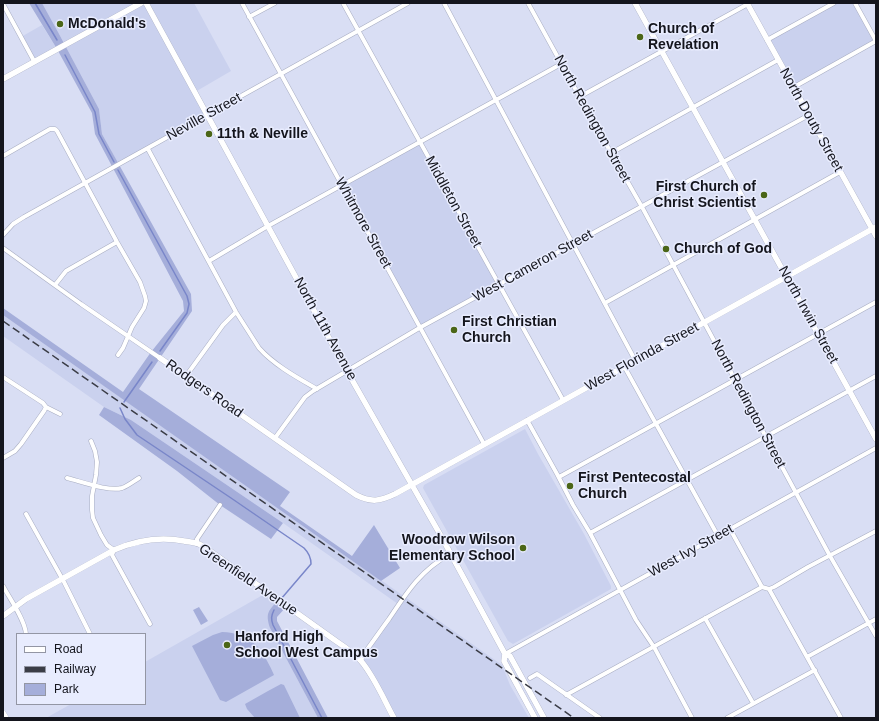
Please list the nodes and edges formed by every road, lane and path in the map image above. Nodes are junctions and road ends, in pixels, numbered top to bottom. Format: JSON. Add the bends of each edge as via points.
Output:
{"nodes":[{"id":1,"x":141,"y":3,"type":"edge"},
{"id":2,"x":146,"y":3,"type":"edge"},
{"id":3,"x":242,"y":3,"type":"edge"},
{"id":4,"x":275,"y":3,"type":"edge"},
{"id":5,"x":343,"y":3,"type":"edge"},
{"id":6,"x":408,"y":3,"type":"edge"},
{"id":7,"x":444,"y":3,"type":"edge"},
{"id":8,"x":528,"y":3,"type":"edge"},
{"id":9,"x":635,"y":3,"type":"edge"},
{"id":10,"x":748,"y":3,"type":"edge"},
{"id":11,"x":834,"y":3,"type":"edge"},
{"id":12,"x":855,"y":3,"type":"edge"},
{"id":13,"x":3,"y":4,"type":"edge"},
{"id":14,"x":250,"y":17,"type":"junction"},
{"id":15,"x":358,"y":31,"type":"junction"},
{"id":16,"x":767,"y":40,"type":"junction"},
{"id":17,"x":876,"y":41,"type":"edge"},
{"id":18,"x":662,"y":51,"type":"junction"},
{"id":19,"x":778,"y":60,"type":"junction"},
{"id":20,"x":34,"y":61,"type":"junction"},
{"id":21,"x":561,"y":64,"type":"junction"},
{"id":22,"x":281,"y":74,"type":"junction"},
{"id":23,"x":3,"y":79,"type":"edge"},
{"id":24,"x":794,"y":87,"type":"junction"},
{"id":25,"x":579,"y":97,"type":"junction"},
{"id":26,"x":496,"y":100,"type":"junction"},
{"id":27,"x":693,"y":107,"type":"junction"},
{"id":28,"x":208,"y":115,"type":"junction"},
{"id":29,"x":809,"y":115,"type":"junction"},
{"id":30,"x":420,"y":142,"type":"junction"},
{"id":31,"x":148,"y":149,"type":"junction"},
{"id":32,"x":610,"y":153,"type":"junction"},
{"id":33,"x":3,"y":156,"type":"edge"},
{"id":34,"x":723,"y":162,"type":"junction"},
{"id":35,"x":840,"y":172,"type":"junction"},
{"id":36,"x":85,"y":184,"type":"junction"},
{"id":37,"x":342,"y":185,"type":"junction"},
{"id":38,"x":642,"y":206,"type":"junction"},
{"id":39,"x":755,"y":220,"type":"junction"},
{"id":40,"x":268,"y":226,"type":"junction"},
{"id":41,"x":874,"y":228,"type":"edge"},
{"id":42,"x":3,"y":235,"type":"edge"},
{"id":43,"x":876,"y":236,"type":"edge"},
{"id":44,"x":117,"y":242,"type":"junction"},
{"id":45,"x":573,"y":244,"type":"junction"},
{"id":46,"x":3,"y":248,"type":"edge"},
{"id":47,"x":209,"y":262,"type":"junction"},
{"id":48,"x":673,"y":265,"type":"junction"},
{"id":49,"x":786,"y":277,"type":"junction"},
{"id":50,"x":499,"y":284,"type":"junction"},
{"id":51,"x":55,"y":285,"type":"junction"},
{"id":52,"x":876,"y":302,"type":"edge"},
{"id":53,"x":605,"y":303,"type":"junction"},
{"id":54,"x":236,"y":312,"type":"junction"},
{"id":55,"x":704,"y":322,"type":"junction"},
{"id":56,"x":420,"y":328,"type":"junction"},
{"id":57,"x":818,"y":334,"type":"junction"},
{"id":58,"x":128,"y":336,"type":"junction"},
{"id":59,"x":118,"y":355,"type":"dead end"},
{"id":60,"x":160,"y":358,"type":"joint"},
{"id":61,"x":635,"y":360,"type":"junction"},
{"id":62,"x":624,"y":366,"type":"junction"},
{"id":63,"x":347,"y":371,"type":"junction"},
{"id":64,"x":3,"y":376,"type":"edge"},
{"id":65,"x":186,"y":376,"type":"junction"},
{"id":66,"x":876,"y":376,"type":"edge"},
{"id":67,"x":735,"y":380,"type":"junction"},
{"id":68,"x":317,"y":389,"type":"junction"},
{"id":69,"x":849,"y":390,"type":"junction"},
{"id":70,"x":563,"y":400,"type":"junction"},
{"id":71,"x":46,"y":407,"type":"junction"},
{"id":72,"x":60,"y":414,"type":"dead end"},
{"id":73,"x":527,"y":420,"type":"junction"},
{"id":74,"x":656,"y":424,"type":"junction"},
{"id":75,"x":766,"y":436,"type":"junction"},
{"id":76,"x":275,"y":438,"type":"junction"},
{"id":77,"x":876,"y":439,"type":"edge"},
{"id":78,"x":91,"y":441,"type":"dead end"},
{"id":79,"x":484,"y":444,"type":"junction"},
{"id":80,"x":876,"y":448,"type":"edge"},
{"id":81,"x":3,"y":458,"type":"edge"},
{"id":82,"x":558,"y":477,"type":"junction"},
{"id":83,"x":67,"y":478,"type":"dead end"},
{"id":84,"x":139,"y":478,"type":"dead end"},
{"id":85,"x":687,"y":480,"type":"junction"},
{"id":86,"x":411,"y":484,"type":"junction"},
{"id":87,"x":94,"y":486,"type":"junction"},
{"id":88,"x":796,"y":493,"type":"junction"},
{"id":89,"x":220,"y":505,"type":"dead end"},
{"id":90,"x":26,"y":514,"type":"dead end"},
{"id":91,"x":730,"y":529,"type":"junction"},
{"id":92,"x":876,"y":531,"type":"edge"},
{"id":93,"x":590,"y":533,"type":"junction"},
{"id":94,"x":718,"y":536,"type":"junction"},
{"id":95,"x":197,"y":544,"type":"junction"},
{"id":96,"x":114,"y":550,"type":"junction"},
{"id":97,"x":450,"y":554,"type":"junction"},
{"id":98,"x":830,"y":556,"type":"junction"},
{"id":99,"x":62,"y":578,"type":"junction"},
{"id":100,"x":3,"y":586,"type":"edge"},
{"id":101,"x":762,"y":587,"type":"junction"},
{"id":102,"x":770,"y":589,"type":"junction"},
{"id":103,"x":621,"y":590,"type":"junction"},
{"id":104,"x":15,"y":606,"type":"junction"},
{"id":105,"x":3,"y":616,"type":"edge"},
{"id":106,"x":705,"y":618,"type":"junction"},
{"id":107,"x":876,"y":619,"type":"edge"},
{"id":108,"x":869,"y":622,"type":"junction"},
{"id":109,"x":150,"y":624,"type":"dead end"},
{"id":110,"x":26,"y":633,"type":"edge"},
{"id":111,"x":90,"y":633,"type":"edge"},
{"id":112,"x":876,"y":636,"type":"edge"},
{"id":113,"x":654,"y":647,"type":"junction"},
{"id":114,"x":506,"y":654,"type":"junction"},
{"id":115,"x":807,"y":657,"type":"junction"},
{"id":116,"x":361,"y":661,"type":"junction"},
{"id":117,"x":815,"y":670,"type":"junction"},
{"id":118,"x":530,"y":678,"type":"dead end"},
{"id":119,"x":566,"y":695,"type":"junction"},
{"id":120,"x":754,"y":703,"type":"junction"},
{"id":121,"x":3,"y":713,"type":"edge"},
{"id":122,"x":6,"y":718,"type":"edge"},
{"id":123,"x":394,"y":718,"type":"edge"},
{"id":124,"x":535,"y":718,"type":"edge"},
{"id":125,"x":544,"y":718,"type":"edge"},
{"id":126,"x":600,"y":718,"type":"edge"},
{"id":127,"x":692,"y":718,"type":"edge"},
{"id":128,"x":727,"y":718,"type":"edge"},
{"id":129,"x":841,"y":718,"type":"edge"}],
"edges":[{"from":1,"to":20,"type":"street"},
{"from":2,"to":28,"type":"street","name":"North 11th Avenue"},
{"from":3,"to":14,"type":"street","name":"Whitmore Street"},
{"from":4,"to":14,"type":"street"},
{"from":5,"to":15,"type":"street","name":"Middleton Street"},
{"from":6,"to":15,"type":"street","name":"Neville Street"},
{"from":7,"to":26,"type":"street"},
{"from":8,"to":21,"type":"street","name":"North Redington Street"},
{"from":9,"to":18,"type":"street","name":"North Irwin Street"},
{"from":10,"to":16,"type":"street","name":"North Douty Street"},
{"from":10,"to":18,"type":"street"},
{"from":11,"to":16,"type":"street"},
{"from":12,"to":17,"type":"street"},
{"from":13,"to":20,"type":"street"},
{"from":14,"to":22,"type":"street","name":"Whitmore Street"},
{"from":15,"to":22,"type":"street","name":"Neville Street"},
{"from":15,"to":30,"type":"street","name":"Middleton Street"},
{"from":16,"to":19,"type":"street","name":"North Douty Street"},
{"from":17,"to":24,"type":"street"},
{"from":18,"to":25,"type":"street"},
{"from":18,"to":27,"type":"street","name":"North Irwin Street"},
{"from":19,"to":24,"type":"street","name":"North Douty Street"},
{"from":19,"to":27,"type":"street"},
{"from":20,"to":23,"type":"street"},
{"from":21,"to":25,"type":"street","name":"North Redington Street"},
{"from":21,"to":26,"type":"street"},
{"from":22,"to":28,"type":"street","name":"Neville Street"},
{"from":22,"to":37,"type":"street","name":"Whitmore Street"},
{"from":24,"to":29,"type":"street","name":"North Douty Street"},
{"from":25,"to":32,"type":"street","name":"North Redington Street"},
{"from":26,"to":30,"type":"street"},
{"from":26,"to":45,"type":"street"},
{"from":27,"to":32,"type":"street"},
{"from":27,"to":34,"type":"street","name":"North Irwin Street"},
{"from":28,"to":31,"type":"street","name":"Neville Street"},
{"from":28,"to":40,"type":"street","name":"North 11th Avenue"},
{"from":29,"to":34,"type":"street","name":"West Cameron Street"},
{"from":29,"to":35,"type":"street","name":"North Douty Street"},
{"from":30,"to":37,"type":"street"},
{"from":30,"to":50,"type":"street","name":"Middleton Street"},
{"from":31,"to":36,"type":"street","name":"Neville Street"},
{"from":31,"to":47,"type":"street"},
{"from":32,"to":38,"type":"street","name":"North Redington Street"},
{"from":33,"to":36,"type":"street","via":[[50,129],[55,129]]},
{"from":34,"to":38,"type":"street","name":"West Cameron Street"},
{"from":34,"to":39,"type":"street","name":"North Irwin Street"},
{"from":35,"to":39,"type":"street"},
{"from":35,"to":41,"type":"street","name":"North Douty Street"},
{"from":36,"to":42,"type":"street","name":"Neville Street","via":[[13,224]]},
{"from":36,"to":44,"type":"street"},
{"from":37,"to":40,"type":"street"},
{"from":37,"to":56,"type":"street","name":"Whitmore Street"},
{"from":38,"to":45,"type":"street","name":"West Cameron Street"},
{"from":38,"to":48,"type":"street","name":"North Redington Street"},
{"from":39,"to":48,"type":"street"},
{"from":39,"to":49,"type":"street","name":"North Irwin Street"},
{"from":40,"to":47,"type":"street"},
{"from":40,"to":63,"type":"street","name":"North 11th Avenue"},
{"from":41,"to":43,"type":"street","name":"North Douty Street"},
{"from":41,"to":49,"type":"street","name":"West Florinda Street"},
{"from":44,"to":51,"type":"street","via":[[66,270]]},
{"from":44,"to":58,"type":"street","via":[[140,282],[146,301]]},
{"from":45,"to":50,"type":"street","name":"West Cameron Street"},
{"from":45,"to":53,"type":"street"},
{"from":46,"to":51,"type":"street","name":"Rodgers Road"},
{"from":47,"to":54,"type":"street"},
{"from":48,"to":53,"type":"street"},
{"from":48,"to":55,"type":"street","name":"North Redington Street"},
{"from":49,"to":55,"type":"street","name":"West Florinda Street"},
{"from":49,"to":57,"type":"street","name":"North Irwin Street"},
{"from":50,"to":56,"type":"street","name":"West Cameron Street"},
{"from":50,"to":70,"type":"street","name":"Middleton Street"},
{"from":51,"to":58,"type":"street","name":"Rodgers Road"},
{"from":52,"to":57,"type":"street"},
{"from":53,"to":61,"type":"street"},
{"from":54,"to":65,"type":"street","via":[[223,325]]},
{"from":54,"to":68,"type":"street","via":[[263,353]]},
{"from":55,"to":61,"type":"street","name":"West Florinda Street"},
{"from":55,"to":67,"type":"street","name":"North Redington Street"},
{"from":56,"to":63,"type":"street","name":"West Cameron Street"},
{"from":56,"to":79,"type":"street","name":"Whitmore Street"},
{"from":57,"to":67,"type":"street"},
{"from":57,"to":69,"type":"street","name":"North Irwin Street"},
{"from":58,"to":59,"type":"street"},
{"from":58,"to":60,"type":"street","name":"Rodgers Road"},
{"from":60,"to":65,"type":"street","name":"Rodgers Road"},
{"from":61,"to":62,"type":"street","name":"West Florinda Street"},
{"from":62,"to":70,"type":"street","name":"West Florinda Street"},
{"from":62,"to":74,"type":"street"},
{"from":63,"to":68,"type":"street","name":"West Cameron Street"},
{"from":63,"to":86,"type":"street","name":"North 11th Avenue"},
{"from":64,"to":71,"type":"street"},
{"from":65,"to":76,"type":"street","name":"Rodgers Road"},
{"from":66,"to":69,"type":"street"},
{"from":67,"to":74,"type":"street"},
{"from":67,"to":75,"type":"street","name":"North Redington Street"},
{"from":68,"to":76,"type":"street","name":"West Cameron Street","via":[[305,397]]},
{"from":69,"to":75,"type":"street"},
{"from":69,"to":77,"type":"street","name":"North Irwin Street"},
{"from":70,"to":73,"type":"street","name":"West Florinda Street"},
{"from":71,"to":72,"type":"street"},
{"from":71,"to":81,"type":"street","via":[[21,444]]},
{"from":73,"to":79,"type":"street","name":"West Florinda Street"},
{"from":73,"to":82,"type":"street"},
{"from":74,"to":82,"type":"street"},
{"from":74,"to":85,"type":"street"},
{"from":75,"to":85,"type":"street"},
{"from":75,"to":88,"type":"street","name":"North Redington Street"},
{"from":76,"to":86,"type":"street","name":"Rodgers Road","via":[[361,498],[380,500]]},
{"from":78,"to":87,"type":"street","via":[[97,462]]},
{"from":79,"to":86,"type":"street","name":"West Florinda Street"},
{"from":80,"to":88,"type":"street","name":"West Ivy Street"},
{"from":82,"to":93,"type":"street"},
{"from":83,"to":87,"type":"street"},
{"from":84,"to":87,"type":"street","via":[[121,488]]},
{"from":85,"to":93,"type":"street"},
{"from":85,"to":94,"type":"street"},
{"from":86,"to":97,"type":"street","name":"North 11th Avenue"},
{"from":87,"to":96,"type":"street","via":[[92,510],[95,523],[107,545]]},
{"from":88,"to":91,"type":"street","name":"West Ivy Street"},
{"from":88,"to":98,"type":"street","name":"North Redington Street"},
{"from":89,"to":95,"type":"street","via":[[197,539]]},
{"from":90,"to":99,"type":"street"},
{"from":91,"to":94,"type":"street","name":"West Ivy Street"},
{"from":91,"to":101,"type":"street"},
{"from":92,"to":98,"type":"street"},
{"from":93,"to":103,"type":"street"},
{"from":94,"to":103,"type":"street","name":"West Ivy Street"},
{"from":95,"to":96,"type":"street","name":"Greenfield Avenue","via":[[167,538],[148,539]]},
{"from":95,"to":116,"type":"street","name":"Greenfield Avenue","via":[[348,649]]},
{"from":96,"to":99,"type":"street","name":"Greenfield Avenue"},
{"from":96,"to":109,"type":"street","via":[[112,555]]},
{"from":97,"to":114,"type":"street","name":"North 11th Avenue"},
{"from":97,"to":116,"type":"street","via":[[436,562],[413,584]]},
{"from":98,"to":102,"type":"street"},
{"from":98,"to":108,"type":"street","name":"North Redington Street"},
{"from":99,"to":104,"type":"street","name":"Greenfield Avenue"},
{"from":99,"to":111,"type":"street"},
{"from":100,"to":104,"type":"street"},
{"from":101,"to":102,"type":"street"},
{"from":101,"to":106,"type":"street"},
{"from":102,"to":115,"type":"street"},
{"from":103,"to":113,"type":"street","via":[[636,620]]},
{"from":103,"to":114,"type":"street","name":"West Ivy Street"},
{"from":104,"to":105,"type":"street","name":"Greenfield Avenue"},
{"from":104,"to":110,"type":"street"},
{"from":106,"to":113,"type":"street"},
{"from":106,"to":120,"type":"street"},
{"from":107,"to":108,"type":"street"},
{"from":108,"to":112,"type":"street","name":"North Redington Street"},
{"from":108,"to":115,"type":"street"},
{"from":113,"to":119,"type":"street"},
{"from":113,"to":127,"type":"street"},
{"from":114,"to":124,"type":"street","name":"North 11th Avenue","via":[[504,661]]},
{"from":114,"to":125,"type":"street","name":"North 11th Avenue","via":[[510,656]]},
{"from":115,"to":117,"type":"street"},
{"from":116,"to":123,"type":"street","name":"Greenfield Avenue"},
{"from":117,"to":120,"type":"street"},
{"from":117,"to":129,"type":"street"},
{"from":118,"to":119,"type":"street","via":[[537,674]]},
{"from":119,"to":126,"type":"street"},
{"from":120,"to":128,"type":"street"},
{"from":121,"to":122,"type":"street"}]}
